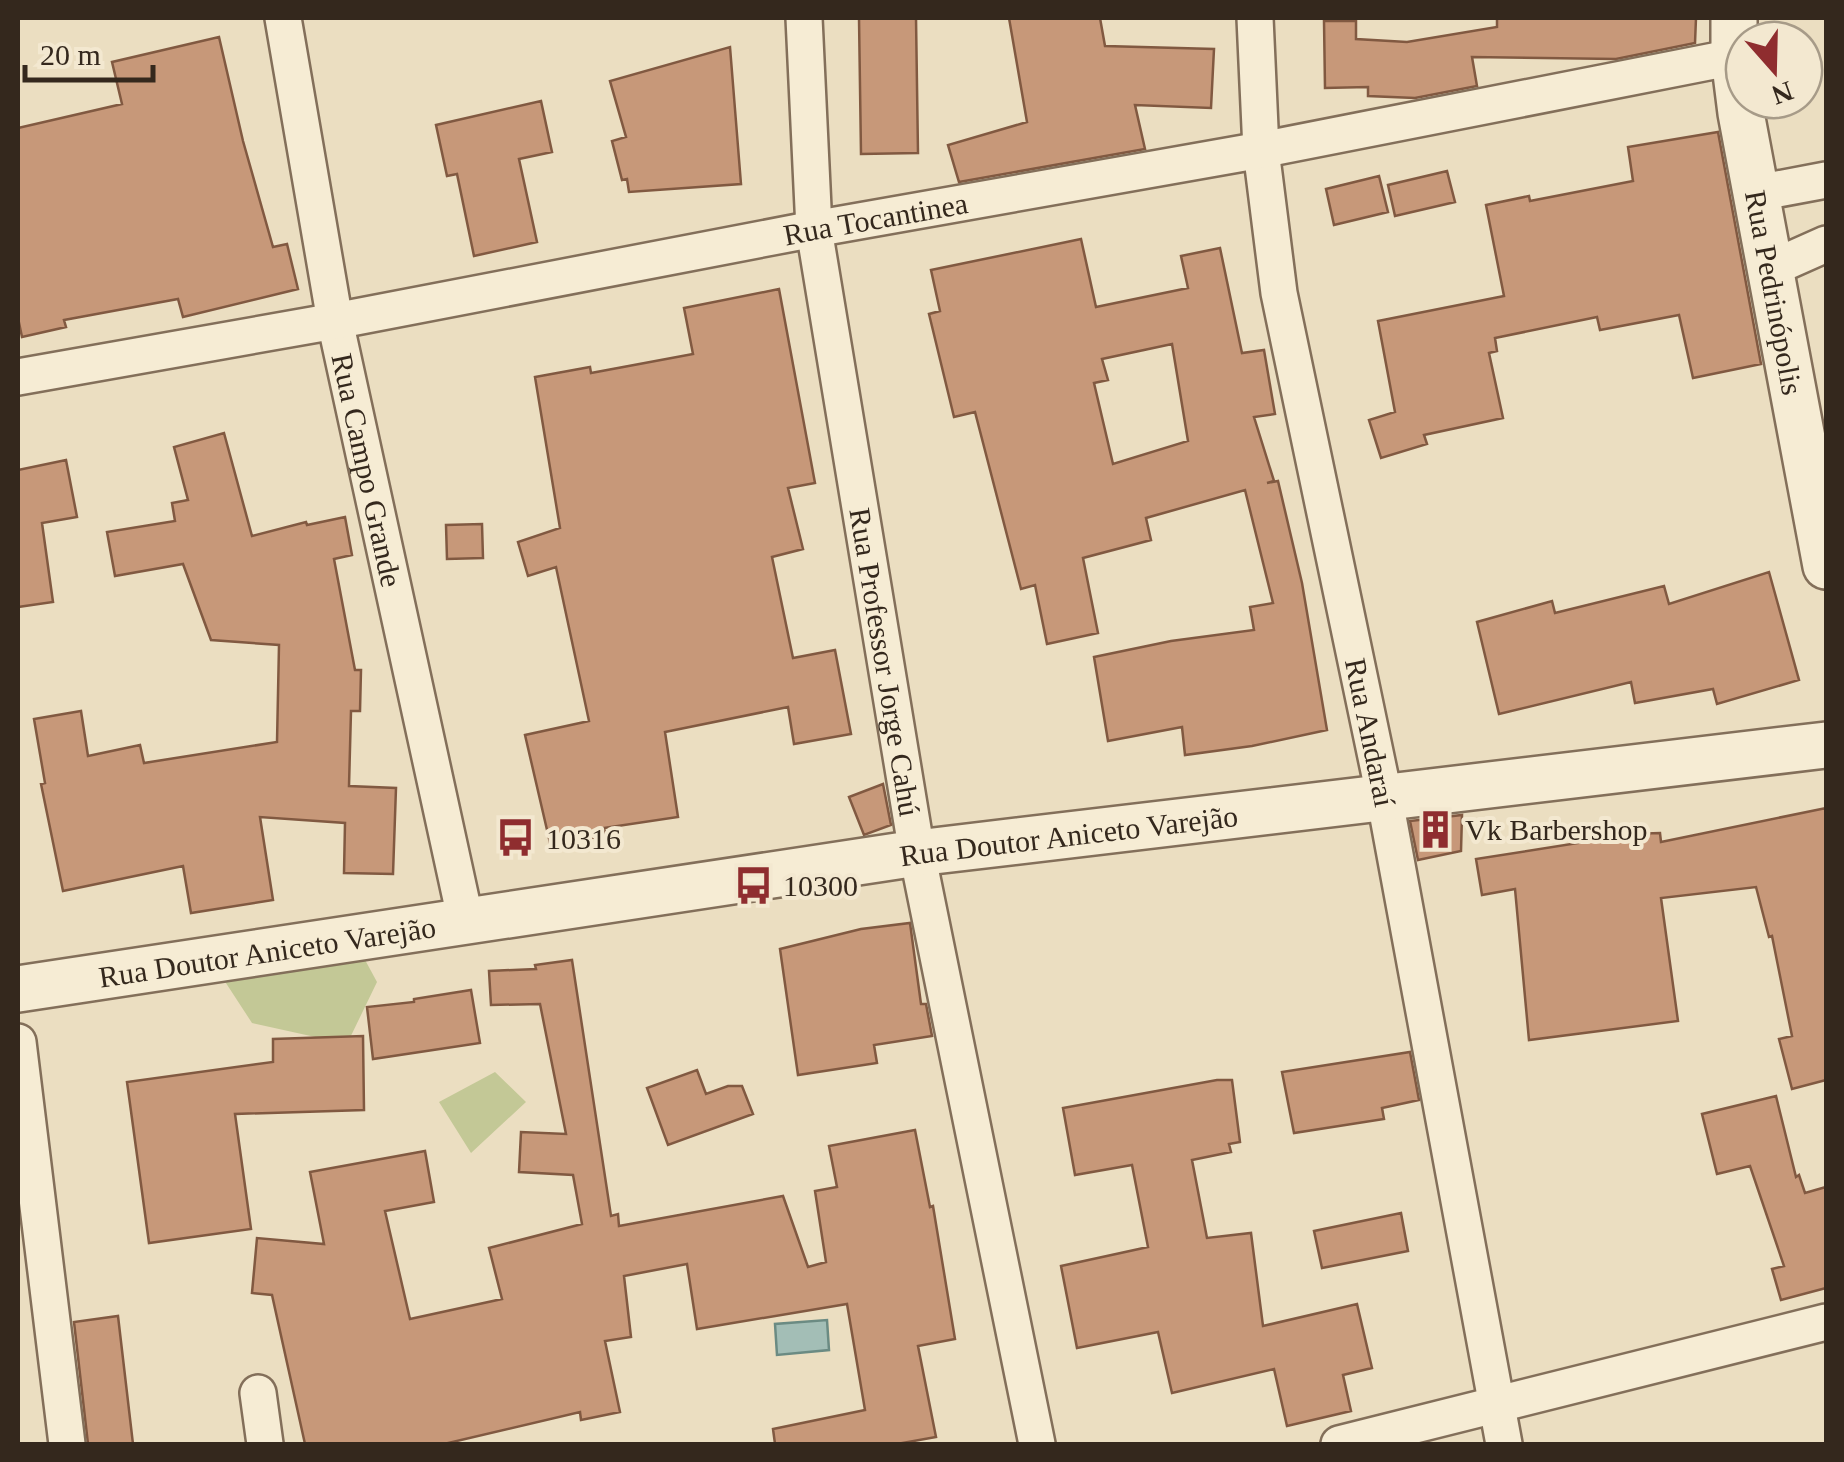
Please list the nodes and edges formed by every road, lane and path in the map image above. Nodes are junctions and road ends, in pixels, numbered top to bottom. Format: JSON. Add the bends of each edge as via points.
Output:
{"nodes":[{"id":1,"x":283,"y":18,"type":"edge"},
{"id":2,"x":804,"y":18,"type":"edge"},
{"id":3,"x":1256,"y":18,"type":"edge"},
{"id":4,"x":1724,"y":39,"type":"edge"},
{"id":5,"x":1746,"y":120,"type":"edge"},
{"id":6,"x":1261,"y":150,"type":"junction"},
{"id":7,"x":1826,"y":180,"type":"edge"},
{"id":8,"x":1756,"y":193,"type":"junction"},
{"id":9,"x":814,"y":228,"type":"junction"},
{"id":10,"x":1826,"y":244,"type":"edge"},
{"id":11,"x":1770,"y":269,"type":"junction"},
{"id":12,"x":335,"y":321,"type":"junction"},
{"id":13,"x":18,"y":377,"type":"edge"},
{"id":14,"x":1826,"y":566,"type":"edge"},
{"id":15,"x":1826,"y":744,"type":"edge"},
{"id":16,"x":1384,"y":795,"type":"junction"},
{"id":17,"x":917,"y":853,"type":"junction"},
{"id":18,"x":466,"y":922,"type":"junction"},
{"id":19,"x":18,"y":989,"type":"edge"},
{"id":20,"x":18,"y":1042,"type":"edge"},
{"id":21,"x":1826,"y":1322,"type":"edge"},
{"id":22,"x":258,"y":1392,"type":"dead end"},
{"id":23,"x":1498,"y":1404,"type":"junction"},
{"id":24,"x":67,"y":1444,"type":"edge"},
{"id":25,"x":265,"y":1444,"type":"edge"},
{"id":26,"x":1037,"y":1444,"type":"edge"},
{"id":27,"x":1339,"y":1444,"type":"edge"},
{"id":28,"x":1504,"y":1444,"type":"edge"}],
"edges":[{"from":1,"to":12,"type":"street","name":"Rua Campo Grande"},
{"from":2,"to":9,"type":"street","name":"Rua Professor Jorge Cahú"},
{"from":3,"to":6,"type":"street","name":"Rua Andaraí"},
{"from":4,"to":6,"type":"street","name":"Rua Tocantinea"},
{"from":5,"to":8,"type":"street","name":"Rua Pedrinópolis"},
{"from":6,"to":9,"type":"street","name":"Rua Tocantinea"},
{"from":6,"to":16,"type":"street","name":"Rua Andaraí","via":[[1279,293]]},
{"from":7,"to":8,"type":"street"},
{"from":8,"to":11,"type":"street","name":"Rua Pedrinópolis"},
{"from":9,"to":12,"type":"street","name":"Rua Tocantinea"},
{"from":9,"to":17,"type":"street","name":"Rua Professor Jorge Cahú"},
{"from":10,"to":11,"type":"street"},
{"from":11,"to":14,"type":"street","name":"Rua Pedrinópolis"},
{"from":12,"to":13,"type":"street","name":"Rua Tocantinea"},
{"from":12,"to":18,"type":"street","name":"Rua Campo Grande"},
{"from":15,"to":16,"type":"street","name":"Rua Doutor Aniceto Varejão"},
{"from":16,"to":17,"type":"street","name":"Rua Doutor Aniceto Varejão"},
{"from":16,"to":23,"type":"street","name":"Rua Andaraí"},
{"from":17,"to":18,"type":"street","name":"Rua Doutor Aniceto Varejão"},
{"from":17,"to":26,"type":"street","name":"Rua Professor Jorge Cahú"},
{"from":18,"to":19,"type":"street","name":"Rua Doutor Aniceto Varejão"},
{"from":20,"to":24,"type":"street"},
{"from":21,"to":23,"type":"street"},
{"from":22,"to":25,"type":"street"},
{"from":23,"to":27,"type":"street"},
{"from":23,"to":28,"type":"street","name":"Rua Andaraí"}]}
